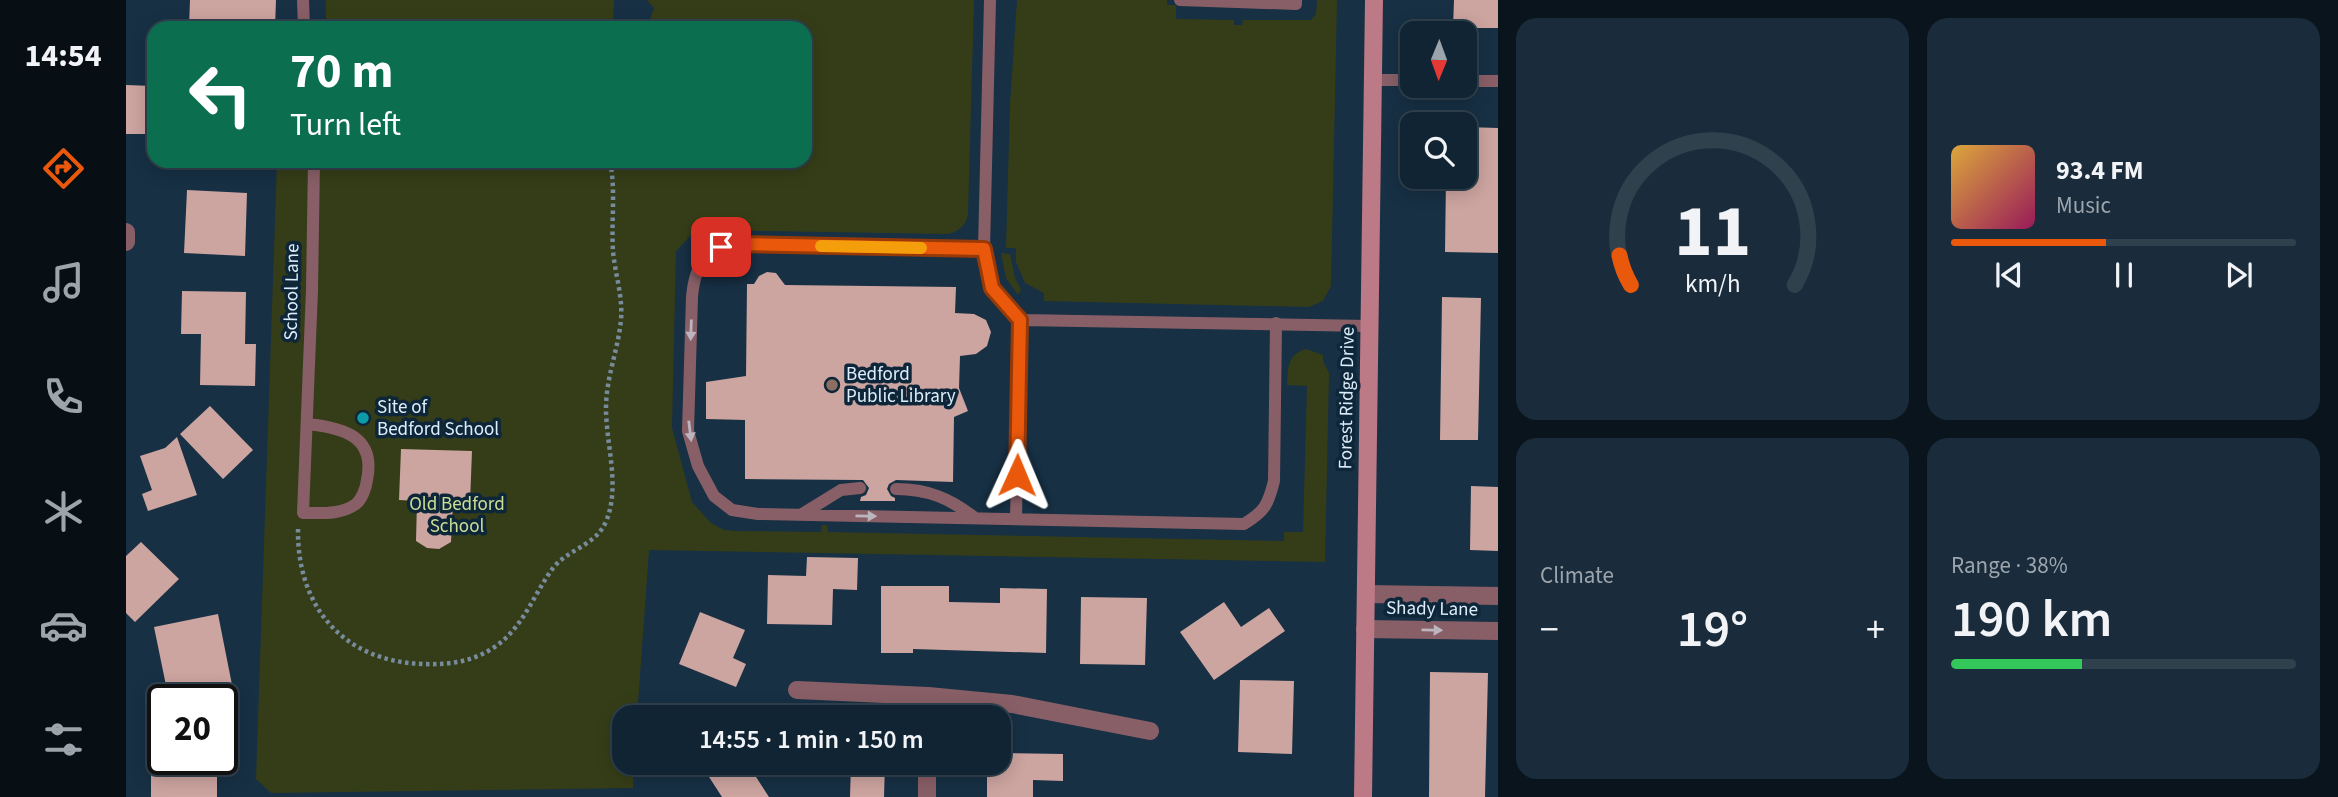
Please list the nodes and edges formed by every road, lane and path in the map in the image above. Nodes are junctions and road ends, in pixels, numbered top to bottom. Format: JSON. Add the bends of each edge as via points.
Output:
{"nodes":[{"id":1,"x":303,"y":0,"type":"edge"},
{"id":2,"x":990,"y":0,"type":"edge"},
{"id":3,"x":1180,"y":0,"type":"edge"},
{"id":4,"x":1296,"y":0,"type":"edge"},
{"id":5,"x":1374,"y":0,"type":"edge"},
{"id":6,"x":304,"y":21,"type":"edge"},
{"id":7,"x":1373,"y":80,"type":"junction"},
{"id":8,"x":1400,"y":80,"type":"edge"},
{"id":9,"x":1477,"y":81,"type":"edge"},
{"id":10,"x":1498,"y":81,"type":"edge"},
{"id":11,"x":314,"y":168,"type":"edge"},
{"id":12,"x":611,"y":168,"type":"edge"},
{"id":13,"x":126,"y":232,"type":"edge"},
{"id":14,"x":126,"y":242,"type":"edge"},
{"id":15,"x":984,"y":249,"type":"junction"},
{"id":16,"x":1020,"y":320,"type":"junction"},
{"id":17,"x":1276,"y":323,"type":"junction"},
{"id":18,"x":1369,"y":326,"type":"junction"},
{"id":19,"x":307,"y":424,"type":"junction"},
{"id":20,"x":860,"y":488,"type":"dead end"},
{"id":21,"x":896,"y":489,"type":"dead end"},
{"id":22,"x":802,"y":514,"type":"junction"},
{"id":23,"x":975,"y":518,"type":"junction"},
{"id":24,"x":1016,"y":519,"type":"junction"},
{"id":25,"x":298,"y":535,"type":"dead end"},
{"id":26,"x":1366,"y":594,"type":"junction"},
{"id":27,"x":1498,"y":596,"type":"edge"},
{"id":28,"x":1365,"y":629,"type":"junction"},
{"id":29,"x":1498,"y":631,"type":"edge"},
{"id":30,"x":797,"y":690,"type":"dead end"},
{"id":31,"x":928,"y":696,"type":"junction"},
{"id":32,"x":928,"y":705,"type":"edge"},
{"id":33,"x":1150,"y":731,"type":"dead end"},
{"id":34,"x":927,"y":775,"type":"edge"},
{"id":35,"x":927,"y":797,"type":"edge"},
{"id":36,"x":1363,"y":797,"type":"edge"}],
"edges":[{"from":1,"to":6,"type":"lane"},
{"from":2,"to":15,"type":"lane"},
{"from":3,"to":4,"type":"lane","via":[[1296,4]]},
{"from":5,"to":7,"type":"main road","name":"Forest Ridge Drive"},
{"from":7,"to":8,"type":"lane"},
{"from":7,"to":18,"type":"main road","name":"Forest Ridge Drive"},
{"from":9,"to":10,"type":"lane"},
{"from":11,"to":19,"type":"lane","name":"School Lane"},
{"from":12,"to":25,"type":"path","via":[[621,320],[607,399],[611,503],[598,535],[561,560],[505,639],[475,658],[430,664],[369,654],[331,626],[305,583]]},
{"from":13,"to":14,"type":"street"},
{"from":15,"to":16,"type":"lane","via":[[992,288]]},
{"from":15,"to":22,"type":"lane","one_way":true,"via":[[738,244],[705,257],[694,278],[691,323],[688,431],[698,466],[715,496],[732,510]]},
{"from":16,"to":17,"type":"lane"},
{"from":16,"to":24,"type":"lane"},
{"from":17,"to":18,"type":"lane"},
{"from":17,"to":24,"type":"lane","via":[[1274,481],[1262,513],[1244,524]]},
{"from":18,"to":26,"type":"main road","name":"Forest Ridge Drive"},
{"from":19,"to":19,"type":"lane","name":"School Lane","via":[[303,513],[330,513],[358,503],[369,468],[361,442],[349,433]]},
{"from":20,"to":22,"type":"lane","via":[[841,490]]},
{"from":21,"to":23,"type":"lane","via":[[938,494]]},
{"from":22,"to":23,"type":"lane","one_way":true},
{"from":23,"to":24,"type":"lane"},
{"from":26,"to":27,"type":"street","name":"Shady Lane"},
{"from":26,"to":28,"type":"main road","name":"Forest Ridge Drive"},
{"from":28,"to":29,"type":"street","name":"Shady Lane","one_way":true},
{"from":28,"to":36,"type":"main road","name":"Forest Ridge Drive"},
{"from":30,"to":31,"type":"street"},
{"from":31,"to":32,"type":"street"},
{"from":31,"to":33,"type":"street","via":[[1012,704]]},
{"from":34,"to":35,"type":"street"}]}
